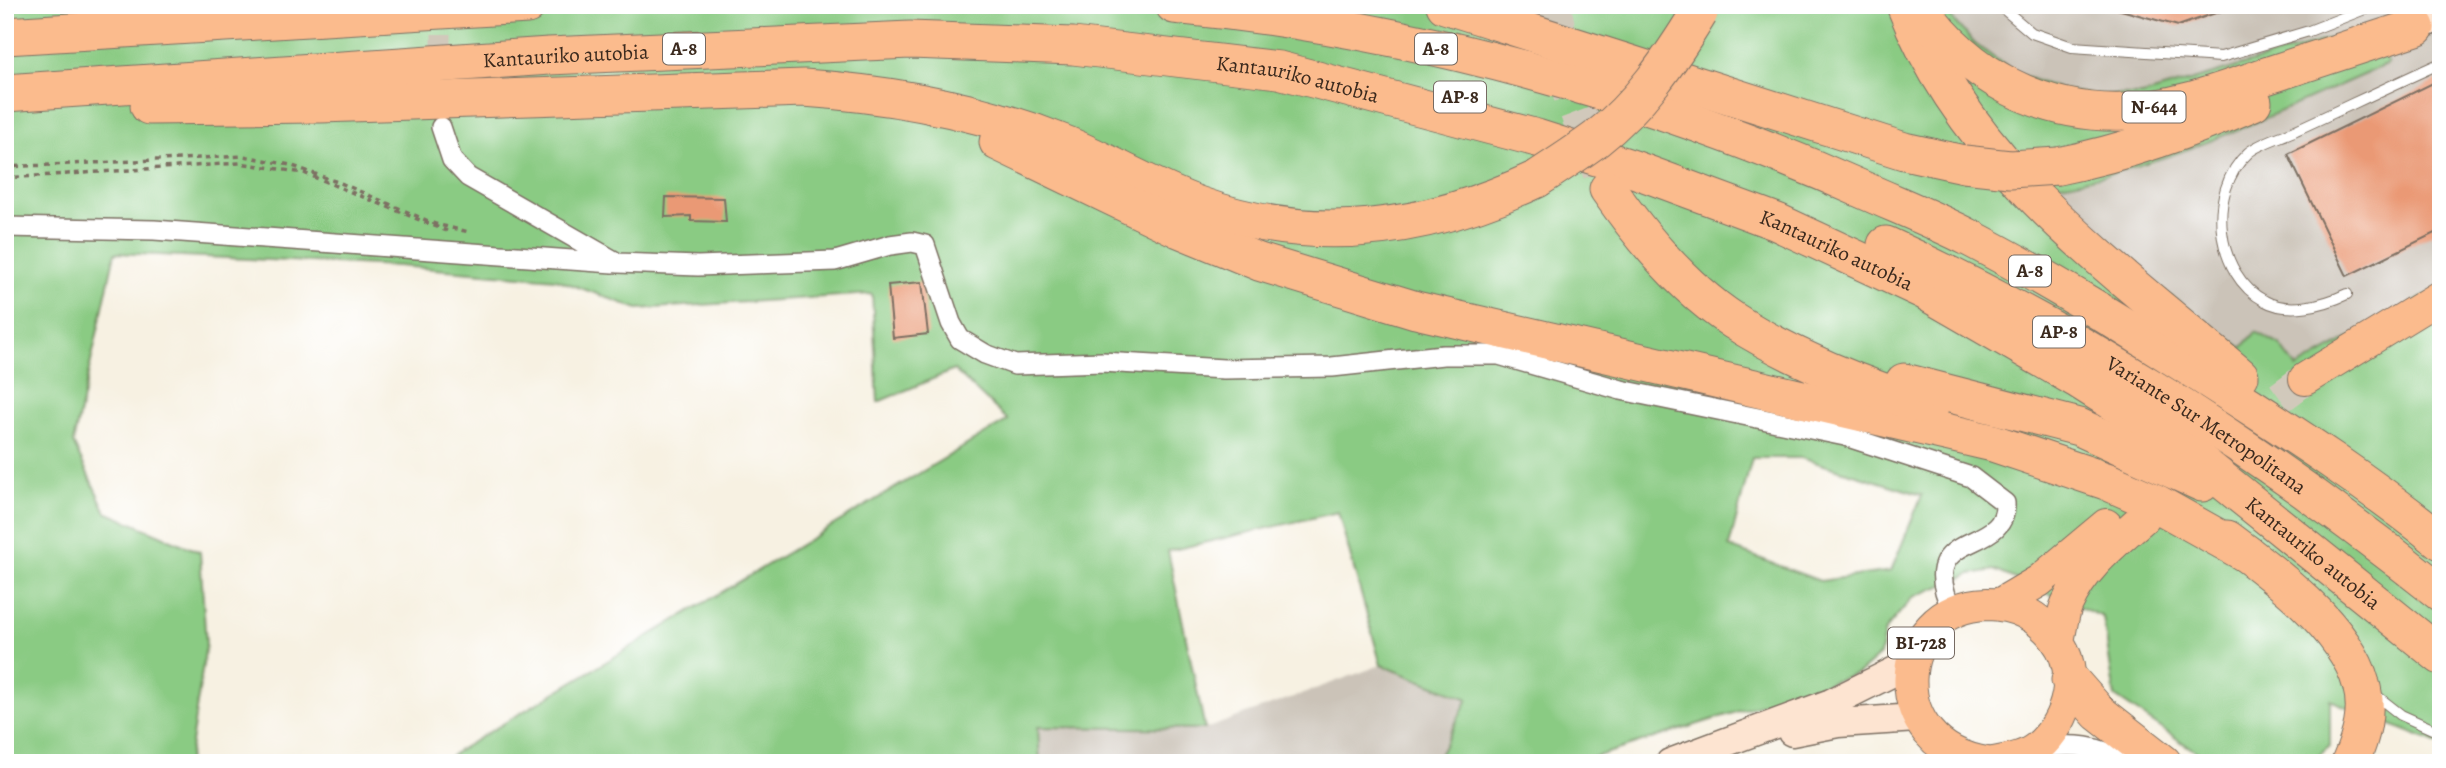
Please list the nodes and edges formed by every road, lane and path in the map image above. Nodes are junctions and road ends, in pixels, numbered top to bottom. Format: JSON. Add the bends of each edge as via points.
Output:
{"nodes":[{"id":1,"x":527,"y":5,"type":"edge"},
{"id":2,"x":1174,"y":5,"type":"edge"},
{"id":3,"x":1446,"y":5,"type":"edge"},
{"id":4,"x":1905,"y":5,"type":"edge"},
{"id":5,"x":1917,"y":5,"type":"edge"},
{"id":6,"x":1998,"y":5,"type":"edge"},
{"id":7,"x":2375,"y":5,"type":"edge"},
{"id":8,"x":1700,"y":9,"type":"edge"},
{"id":9,"x":2429,"y":16,"type":"edge"},
{"id":10,"x":5,"y":36,"type":"edge"},
{"id":11,"x":2441,"y":63,"type":"edge"},
{"id":12,"x":1279,"y":70,"type":"junction"},
{"id":13,"x":60,"y":92,"type":"junction"},
{"id":14,"x":5,"y":93,"type":"edge"},
{"id":15,"x":894,"y":99,"type":"junction"},
{"id":16,"x":441,"y":127,"type":"dead end"},
{"id":17,"x":5,"y":167,"type":"edge"},
{"id":18,"x":5,"y":178,"type":"edge"},
{"id":19,"x":1608,"y":189,"type":"tunnel mouth"},
{"id":20,"x":5,"y":227,"type":"edge"},
{"id":21,"x":618,"y":263,"type":"junction"},
{"id":22,"x":2347,"y":294,"type":"dead end"},
{"id":23,"x":2441,"y":296,"type":"edge"},
{"id":24,"x":2441,"y":317,"type":"edge"},
{"id":25,"x":1810,"y":360,"type":"junction"},
{"id":26,"x":2344,"y":466,"type":"junction"},
{"id":27,"x":2269,"y":516,"type":"junction"},
{"id":28,"x":2441,"y":541,"type":"edge"},
{"id":29,"x":2247,"y":554,"type":"junction"},
{"id":30,"x":2441,"y":593,"type":"edge"},
{"id":31,"x":2000,"y":604,"type":"junction"},
{"id":32,"x":1953,"y":612,"type":"junction"},
{"id":33,"x":2058,"y":641,"type":"junction"},
{"id":34,"x":2441,"y":656,"type":"edge"},
{"id":35,"x":1913,"y":662,"type":"junction"},
{"id":36,"x":2070,"y":680,"type":"junction"},
{"id":37,"x":2361,"y":684,"type":"junction"},
{"id":38,"x":1917,"y":718,"type":"junction"},
{"id":39,"x":2441,"y":733,"type":"edge"},
{"id":40,"x":1724,"y":745,"type":"junction"},
{"id":41,"x":1946,"y":757,"type":"edge"},
{"id":42,"x":2008,"y":759,"type":"edge"},
{"id":43,"x":2151,"y":761,"type":"edge"},
{"id":44,"x":1670,"y":763,"type":"edge"},
{"id":45,"x":2350,"y":763,"type":"edge"}],
"edges":[{"from":1,"to":10,"type":"highway"},
{"from":2,"to":26,"type":"highway","number":"A-8","via":[[1312,23],[1474,59],[1644,104],[1798,161],[1968,237],[2076,297]]},
{"from":3,"to":9,"type":"highway","bridge":true,"via":[[1904,151],[2010,169],[2058,166],[2169,138],[2291,86]]},
{"from":4,"to":26,"type":"highway","via":[[1918,38],[1950,90],[2003,164],[2044,209],[2140,296]]},
{"from":5,"to":9,"type":"highway","number":"N-644","via":[[1976,68],[1997,81],[2042,101],[2085,111],[2126,112],[2191,99]]},
{"from":6,"to":7,"type":"lane","via":[[2032,33],[2072,47],[2221,57],[2309,31]]},
{"from":8,"to":15,"type":"highway","bridge":true,"via":[[1676,52],[1642,95],[1597,138],[1537,179],[1491,201],[1430,220],[1371,229],[1255,222],[1197,205],[1063,143],[981,114]]},
{"from":11,"to":22,"type":"lane","via":[[2248,153],[2228,182],[2219,223],[2231,264],[2245,287],[2267,303],[2296,307],[2332,302]]},
{"from":12,"to":13,"type":"highway","name":"Kantauriko autobia","number":"A-8","via":[[1073,46],[910,40],[563,56]]},
{"from":12,"to":27,"type":"highway","name":"Kantauriko autobia","number":"A-8","via":[[1537,138],[1777,222],[1925,291],[2077,379],[2170,438]]},
{"from":12,"to":30,"type":"highway","name":"Variante Sur Metropolitana","number":"AP-8","via":[[1425,89],[1535,114],[1636,145],[1805,208],[1951,274],[2095,351],[2300,485]]},
{"from":13,"to":14,"type":"highway","name":"Kantauriko autobia","number":"A-8"},
{"from":13,"to":15,"type":"highway","via":[[116,106],[804,88]]},
{"from":15,"to":29,"type":"highway","via":[[998,141],[1179,229],[1259,262],[1429,313],[1993,443],[2106,481]]},
{"from":16,"to":21,"type":"street","via":[[452,160],[468,177]]},
{"from":17,"to":18,"type":"path","via":[[244,156],[290,165],[475,236],[397,213],[304,173],[240,163]]},
{"from":19,"to":25,"type":"highway","via":[[1687,283],[1732,320]]},
{"from":20,"to":21,"type":"street","via":[[154,230]]},
{"from":21,"to":32,"type":"street","via":[[698,266],[835,261],[912,242],[925,246],[960,339],[1015,365],[1102,362],[1224,369],[1319,368],[1443,355],[1499,355],[1621,390],[1845,436],[1971,477],[2005,503],[2006,513],[1998,526],[1947,559],[1942,589]]},
{"from":23,"to":24,"type":"main road","via":[[2308,386]]},
{"from":25,"to":27,"type":"highway","via":[[2079,427]]},
{"from":25,"to":29,"type":"highway","via":[[1898,397],[2046,442],[2114,469],[2203,521]]},
{"from":26,"to":28,"type":"highway","number":"A-8"},
{"from":27,"to":34,"type":"highway","name":"Kantauriko autobia","number":"A-8"},
{"from":29,"to":37,"type":"highway","via":[[2321,621],[2340,643]]},
{"from":31,"to":32,"type":"main road","number":"BI-728","via":[[1976,604]]},
{"from":31,"to":33,"type":"main road","number":"BI-728","via":[[2043,623]]},
{"from":31,"to":33,"type":"main road","number":"BI-728","via":[[2133,514],[2082,577],[2067,604]]},
{"from":32,"to":35,"type":"main road","number":"BI-728","via":[[1928,633]]},
{"from":33,"to":36,"type":"main road","number":"BI-728"},
{"from":35,"to":38,"type":"main road","number":"BI-728","via":[[1910,681]]},
{"from":35,"to":40,"type":"street","via":[[1831,703]]},
{"from":36,"to":42,"type":"main road","number":"BI-728","via":[[2067,706],[2055,729]]},
{"from":36,"to":43,"type":"highway"},
{"from":37,"to":39,"type":"lane","via":[[2401,715]]},
{"from":37,"to":45,"type":"highway","via":[[2363,723]]},
{"from":38,"to":40,"type":"street","via":[[1838,723]]},
{"from":38,"to":41,"type":"main road","number":"BI-728"},
{"from":40,"to":44,"type":"street"},
{"from":41,"to":42,"type":"main road","number":"BI-728"},
{"from":42,"to":43,"type":"street","via":[[2068,744]]}]}
